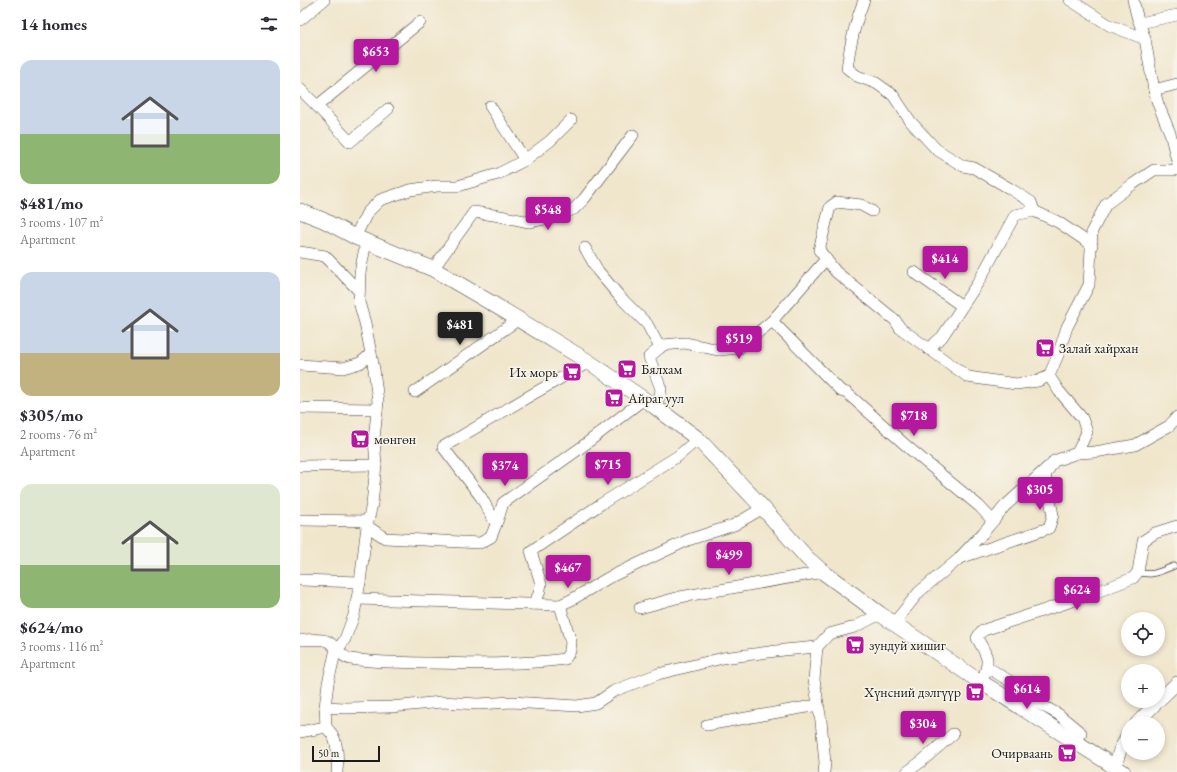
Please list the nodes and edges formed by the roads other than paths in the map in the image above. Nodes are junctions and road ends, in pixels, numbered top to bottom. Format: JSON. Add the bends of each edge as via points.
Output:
{"nodes":[{"id":1,"x":324,"y":0,"type":"edge"},
{"id":2,"x":864,"y":0,"type":"edge"},
{"id":3,"x":1070,"y":0,"type":"edge"},
{"id":4,"x":1133,"y":0,"type":"edge"},
{"id":5,"x":1177,"y":15,"type":"edge"},
{"id":6,"x":300,"y":20,"type":"edge"},
{"id":7,"x":420,"y":22,"type":"dead end"},
{"id":8,"x":1140,"y":23,"type":"junction"},
{"id":9,"x":1145,"y":39,"type":"junction"},
{"id":10,"x":1177,"y":84,"type":"edge"},
{"id":11,"x":300,"y":89,"type":"edge"},
{"id":12,"x":1154,"y":90,"type":"junction"},
{"id":13,"x":317,"y":106,"type":"junction"},
{"id":14,"x":490,"y":106,"type":"dead end"},
{"id":15,"x":388,"y":109,"type":"dead end"},
{"id":16,"x":571,"y":120,"type":"dead end"},
{"id":17,"x":633,"y":135,"type":"dead end"},
{"id":18,"x":524,"y":160,"type":"junction"},
{"id":19,"x":1177,"y":161,"type":"edge"},
{"id":20,"x":1177,"y":170,"type":"edge"},
{"id":21,"x":300,"y":211,"type":"edge"},
{"id":22,"x":872,"y":211,"type":"dead end"},
{"id":23,"x":1034,"y":211,"type":"junction"},
{"id":24,"x":361,"y":240,"type":"junction"},
{"id":25,"x":1092,"y":245,"type":"junction"},
{"id":26,"x":585,"y":248,"type":"dead end"},
{"id":27,"x":300,"y":252,"type":"edge"},
{"id":28,"x":826,"y":259,"type":"junction"},
{"id":29,"x":433,"y":269,"type":"junction"},
{"id":30,"x":914,"y":272,"type":"dead end"},
{"id":31,"x":359,"y":292,"type":"junction"},
{"id":32,"x":962,"y":306,"type":"junction"},
{"id":33,"x":519,"y":320,"type":"junction"},
{"id":34,"x":772,"y":322,"type":"junction"},
{"id":35,"x":660,"y":348,"type":"junction"},
{"id":36,"x":928,"y":349,"type":"junction"},
{"id":37,"x":371,"y":354,"type":"junction"},
{"id":38,"x":589,"y":362,"type":"junction"},
{"id":39,"x":300,"y":365,"type":"edge"},
{"id":40,"x":1049,"y":376,"type":"junction"},
{"id":41,"x":414,"y":392,"type":"dead end"},
{"id":42,"x":649,"y":402,"type":"junction"},
{"id":43,"x":300,"y":408,"type":"edge"},
{"id":44,"x":377,"y":409,"type":"junction"},
{"id":45,"x":1177,"y":417,"type":"edge"},
{"id":46,"x":698,"y":439,"type":"junction"},
{"id":47,"x":1078,"y":453,"type":"junction"},
{"id":48,"x":1054,"y":461,"type":"junction"},
{"id":49,"x":300,"y":466,"type":"edge"},
{"id":50,"x":376,"y":466,"type":"junction"},
{"id":51,"x":763,"y":508,"type":"junction"},
{"id":52,"x":300,"y":520,"type":"edge"},
{"id":53,"x":993,"y":521,"type":"junction"},
{"id":54,"x":367,"y":523,"type":"junction"},
{"id":55,"x":496,"y":524,"type":"junction"},
{"id":56,"x":1177,"y":526,"type":"edge"},
{"id":57,"x":960,"y":558,"type":"junction"},
{"id":58,"x":1174,"y":566,"type":"dead end"},
{"id":59,"x":823,"y":572,"type":"junction"},
{"id":60,"x":1138,"y":572,"type":"junction"},
{"id":61,"x":300,"y":580,"type":"edge"},
{"id":62,"x":360,"y":582,"type":"junction"},
{"id":63,"x":357,"y":599,"type":"junction"},
{"id":64,"x":534,"y":604,"type":"junction"},
{"id":65,"x":560,"y":605,"type":"junction"},
{"id":66,"x":640,"y":608,"type":"dead end"},
{"id":67,"x":880,"y":614,"type":"junction"},
{"id":68,"x":894,"y":623,"type":"junction"},
{"id":69,"x":300,"y":640,"type":"edge"},
{"id":70,"x":817,"y":647,"type":"junction"},
{"id":71,"x":336,"y":649,"type":"junction"},
{"id":72,"x":988,"y":667,"type":"junction"},
{"id":73,"x":982,"y":682,"type":"junction"},
{"id":74,"x":1177,"y":683,"type":"edge"},
{"id":75,"x":1165,"y":694,"type":"edge"},
{"id":76,"x":818,"y":705,"type":"junction"},
{"id":77,"x":326,"y":707,"type":"junction"},
{"id":78,"x":1151,"y":708,"type":"edge"},
{"id":79,"x":1144,"y":716,"type":"edge"},
{"id":80,"x":707,"y":725,"type":"dead end"},
{"id":81,"x":326,"y":727,"type":"junction"},
{"id":82,"x":300,"y":732,"type":"edge"},
{"id":83,"x":952,"y":734,"type":"dead end"},
{"id":84,"x":1081,"y":734,"type":"dead end"},
{"id":85,"x":1121,"y":748,"type":"edge"},
{"id":86,"x":1119,"y":769,"type":"edge"},
{"id":87,"x":337,"y":772,"type":"edge"},
{"id":88,"x":824,"y":772,"type":"edge"},
{"id":89,"x":907,"y":772,"type":"edge"}],
"edges":[{"from":1,"to":6,"type":"street"},
{"from":2,"to":23,"type":"street","via":[[857,17],[847,68],[894,95],[911,122],[936,149],[1031,202]]},
{"from":3,"to":9,"type":"street","via":[[1109,25]]},
{"from":4,"to":8,"type":"street"},
{"from":5,"to":8,"type":"street"},
{"from":7,"to":13,"type":"street"},
{"from":8,"to":9,"type":"street"},
{"from":9,"to":12,"type":"street"},
{"from":10,"to":12,"type":"street"},
{"from":11,"to":13,"type":"street"},
{"from":12,"to":19,"type":"street"},
{"from":13,"to":15,"type":"street","via":[[350,142]]},
{"from":14,"to":18,"type":"street"},
{"from":16,"to":18,"type":"street","via":[[550,142]]},
{"from":17,"to":29,"type":"street","via":[[574,209],[529,222],[474,212]]},
{"from":18,"to":24,"type":"street","via":[[498,174],[458,186],[410,190],[380,200],[367,212]]},
{"from":20,"to":25,"type":"street","via":[[1154,170],[1106,204],[1092,231]]},
{"from":21,"to":24,"type":"main road"},
{"from":22,"to":28,"type":"street","via":[[861,205],[837,202],[830,207],[819,250]]},
{"from":23,"to":25,"type":"street","via":[[1058,222]]},
{"from":23,"to":32,"type":"street","via":[[1015,215],[979,281]]},
{"from":24,"to":29,"type":"main road"},
{"from":24,"to":31,"type":"street"},
{"from":25,"to":40,"type":"street","via":[[1089,285],[1067,327]]},
{"from":26,"to":35,"type":"street","via":[[598,271],[647,324]]},
{"from":27,"to":31,"type":"street","via":[[325,256]]},
{"from":28,"to":34,"type":"street"},
{"from":28,"to":36,"type":"street","via":[[836,272]]},
{"from":29,"to":33,"type":"main road"},
{"from":30,"to":32,"type":"street"},
{"from":31,"to":37,"type":"street"},
{"from":32,"to":36,"type":"street","via":[[942,337]]},
{"from":33,"to":38,"type":"main road"},
{"from":33,"to":41,"type":"street"},
{"from":34,"to":35,"type":"street","via":[[739,348],[719,350],[685,343],[663,345]]},
{"from":34,"to":53,"type":"street","via":[[841,391],[847,392]]},
{"from":35,"to":42,"type":"street","via":[[649,357],[661,389],[660,396]]},
{"from":36,"to":40,"type":"street","via":[[968,377],[1016,384],[1038,381]]},
{"from":37,"to":39,"type":"street","via":[[360,364],[344,368]]},
{"from":37,"to":44,"type":"street"},
{"from":38,"to":42,"type":"main road"},
{"from":38,"to":55,"type":"street","via":[[443,447],[481,496]]},
{"from":40,"to":47,"type":"street","via":[[1082,418],[1086,432]]},
{"from":42,"to":46,"type":"main road"},
{"from":42,"to":55,"type":"street","via":[[503,502]]},
{"from":43,"to":44,"type":"street"},
{"from":44,"to":50,"type":"street","via":[[374,439]]},
{"from":45,"to":47,"type":"street","via":[[1169,426],[1135,445]]},
{"from":46,"to":51,"type":"main road"},
{"from":46,"to":64,"type":"street","via":[[678,456],[531,551],[541,584]]},
{"from":47,"to":48,"type":"street"},
{"from":48,"to":53,"type":"street","via":[[1004,507]]},
{"from":48,"to":57,"type":"street","via":[[1044,475],[1053,515],[1048,528]]},
{"from":49,"to":50,"type":"street"},
{"from":50,"to":54,"type":"street"},
{"from":51,"to":59,"type":"main road","via":[[807,558]]},
{"from":51,"to":65,"type":"street","via":[[734,524],[688,540],[608,578]]},
{"from":52,"to":54,"type":"street"},
{"from":53,"to":57,"type":"street"},
{"from":54,"to":55,"type":"street","via":[[385,538],[480,543],[491,537]]},
{"from":54,"to":62,"type":"street"},
{"from":56,"to":60,"type":"street","via":[[1155,533],[1143,541]]},
{"from":57,"to":68,"type":"street","via":[[919,592]]},
{"from":58,"to":60,"type":"lane","via":[[1146,575]]},
{"from":59,"to":66,"type":"street","via":[[680,597]]},
{"from":59,"to":67,"type":"main road"},
{"from":60,"to":72,"type":"street","via":[[1133,578],[1081,598],[984,630],[977,638],[988,656]]},
{"from":61,"to":62,"type":"street"},
{"from":62,"to":63,"type":"street"},
{"from":63,"to":64,"type":"street"},
{"from":63,"to":71,"type":"street","via":[[345,639]]},
{"from":64,"to":65,"type":"street"},
{"from":65,"to":71,"type":"street","via":[[571,642],[570,652],[565,659],[508,663],[373,661],[348,659]]},
{"from":67,"to":68,"type":"main road"},
{"from":67,"to":70,"type":"street","via":[[855,627],[828,634]]},
{"from":68,"to":73,"type":"main road"},
{"from":69,"to":71,"type":"street","via":[[325,640]]},
{"from":70,"to":76,"type":"street","via":[[814,680]]},
{"from":70,"to":77,"type":"street","via":[[723,658],[658,674],[614,691],[596,703],[577,706],[512,702],[441,702],[391,707]]},
{"from":71,"to":77,"type":"street","via":[[328,683]]},
{"from":72,"to":73,"type":"street"},
{"from":72,"to":84,"type":"street","via":[[1032,700],[1058,714]]},
{"from":73,"to":86,"type":"main road"},
{"from":74,"to":75,"type":"street"},
{"from":76,"to":80,"type":"street"},
{"from":76,"to":88,"type":"street"},
{"from":77,"to":81,"type":"street"},
{"from":78,"to":79,"type":"street"},
{"from":81,"to":82,"type":"street"},
{"from":81,"to":87,"type":"street","via":[[333,735],[338,758]]},
{"from":83,"to":89,"type":"street"},
{"from":85,"to":86,"type":"street"}]}
